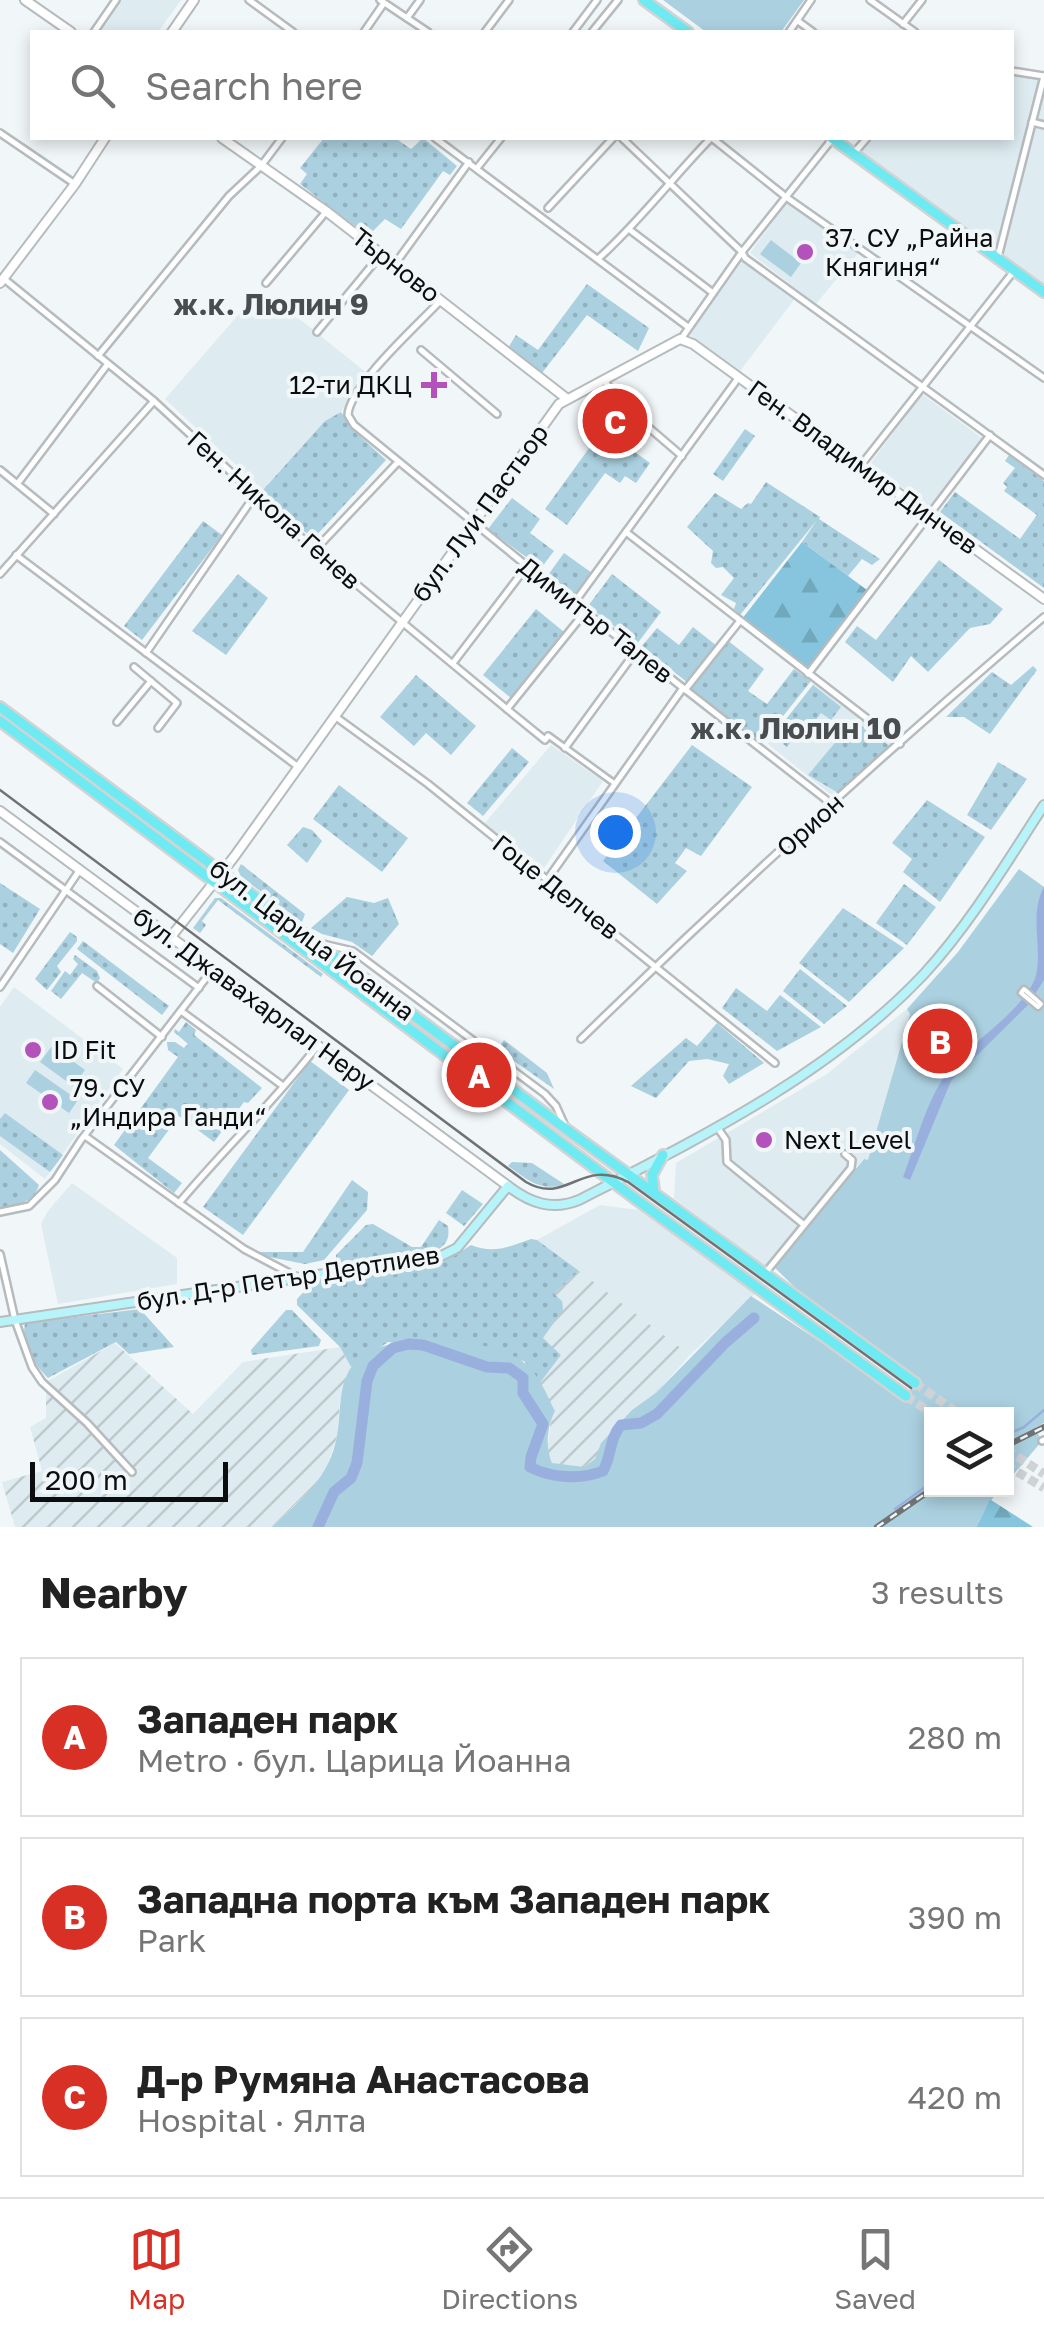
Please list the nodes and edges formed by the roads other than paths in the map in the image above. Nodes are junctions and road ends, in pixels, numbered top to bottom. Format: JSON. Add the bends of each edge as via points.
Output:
{"nodes":[{"id":1,"x":25,"y":0,"type":"edge"},
{"id":2,"x":116,"y":0,"type":"edge"},
{"id":3,"x":194,"y":0,"type":"edge"},
{"id":4,"x":249,"y":0,"type":"edge"},
{"id":5,"x":420,"y":0,"type":"edge"},
{"id":6,"x":509,"y":0,"type":"edge"},
{"id":7,"x":597,"y":0,"type":"edge"},
{"id":8,"x":618,"y":0,"type":"edge"},
{"id":9,"x":644,"y":0,"type":"edge"},
{"id":10,"x":811,"y":0,"type":"edge"},
{"id":11,"x":870,"y":0,"type":"edge"},
{"id":12,"x":922,"y":0,"type":"edge"},
{"id":13,"x":382,"y":2,"type":"edge"},
{"id":14,"x":406,"y":18,"type":"junction"},
{"id":15,"x":798,"y":21,"type":"junction"},
{"id":16,"x":903,"y":24,"type":"junction"},
{"id":17,"x":68,"y":30,"type":"edge"},
{"id":18,"x":95,"y":30,"type":"edge"},
{"id":19,"x":173,"y":30,"type":"edge"},
{"id":20,"x":290,"y":30,"type":"edge"},
{"id":21,"x":365,"y":30,"type":"edge"},
{"id":22,"x":425,"y":30,"type":"edge"},
{"id":23,"x":486,"y":30,"type":"edge"},
{"id":24,"x":574,"y":30,"type":"edge"},
{"id":25,"x":594,"y":30,"type":"edge"},
{"id":26,"x":685,"y":30,"type":"edge"},
{"id":27,"x":791,"y":30,"type":"edge"},
{"id":28,"x":809,"y":30,"type":"edge"},
{"id":29,"x":912,"y":30,"type":"edge"},
{"id":30,"x":1014,"y":71,"type":"edge"},
{"id":31,"x":1044,"y":76,"type":"edge"},
{"id":32,"x":1032,"y":122,"type":"junction"},
{"id":33,"x":1044,"y":125,"type":"edge"},
{"id":34,"x":0,"y":133,"type":"edge"},
{"id":35,"x":103,"y":140,"type":"edge"},
{"id":36,"x":225,"y":140,"type":"edge"},
{"id":37,"x":280,"y":140,"type":"edge"},
{"id":38,"x":438,"y":140,"type":"edge"},
{"id":39,"x":499,"y":140,"type":"edge"},
{"id":40,"x":611,"y":140,"type":"edge"},
{"id":41,"x":624,"y":140,"type":"edge"},
{"id":42,"x":710,"y":140,"type":"edge"},
{"id":43,"x":714,"y":140,"type":"edge"},
{"id":44,"x":831,"y":140,"type":"edge"},
{"id":45,"x":836,"y":140,"type":"edge"},
{"id":46,"x":865,"y":140,"type":"edge"},
{"id":47,"x":854,"y":153,"type":"junction"},
{"id":48,"x":468,"y":162,"type":"junction"},
{"id":49,"x":261,"y":166,"type":"junction"},
{"id":50,"x":478,"y":168,"type":"junction"},
{"id":51,"x":669,"y":181,"type":"junction"},
{"id":52,"x":75,"y":184,"type":"junction"},
{"id":53,"x":786,"y":198,"type":"junction"},
{"id":54,"x":548,"y":208,"type":"dead end"},
{"id":55,"x":326,"y":211,"type":"junction"},
{"id":56,"x":630,"y":230,"type":"junction"},
{"id":57,"x":742,"y":252,"type":"junction"},
{"id":58,"x":382,"y":253,"type":"junction"},
{"id":59,"x":599,"y":258,"type":"junction"},
{"id":60,"x":998,"y":258,"type":"junction"},
{"id":61,"x":395,"y":264,"type":"junction"},
{"id":62,"x":1014,"y":270,"type":"junction"},
{"id":63,"x":2,"y":280,"type":"edge"},
{"id":64,"x":266,"y":282,"type":"dead end"},
{"id":65,"x":1044,"y":292,"type":"edge"},
{"id":66,"x":713,"y":294,"type":"junction"},
{"id":67,"x":441,"y":300,"type":"junction"},
{"id":68,"x":688,"y":326,"type":"junction"},
{"id":69,"x":971,"y":327,"type":"junction"},
{"id":70,"x":317,"y":332,"type":"dead end"},
{"id":71,"x":680,"y":339,"type":"junction"},
{"id":72,"x":421,"y":350,"type":"dead end"},
{"id":73,"x":98,"y":356,"type":"junction"},
{"id":74,"x":108,"y":365,"type":"junction"},
{"id":75,"x":739,"y":377,"type":"junction"},
{"id":76,"x":1044,"y":378,"type":"edge"},
{"id":77,"x":603,"y":379,"type":"junction"},
{"id":78,"x":922,"y":388,"type":"junction"},
{"id":79,"x":566,"y":398,"type":"junction"},
{"id":80,"x":154,"y":401,"type":"junction"},
{"id":81,"x":497,"y":414,"type":"dead end"},
{"id":82,"x":990,"y":435,"type":"junction"},
{"id":83,"x":682,"y":456,"type":"junction"},
{"id":84,"x":398,"y":462,"type":"junction"},
{"id":85,"x":861,"y":465,"type":"junction"},
{"id":86,"x":0,"y":470,"type":"edge"},
{"id":87,"x":1044,"y":475,"type":"edge"},
{"id":88,"x":18,"y":483,"type":"junction"},
{"id":89,"x":255,"y":495,"type":"junction"},
{"id":90,"x":54,"y":514,"type":"junction"},
{"id":91,"x":930,"y":516,"type":"junction"},
{"id":92,"x":474,"y":524,"type":"junction"},
{"id":93,"x":626,"y":532,"type":"junction"},
{"id":94,"x":314,"y":550,"type":"junction"},
{"id":95,"x":16,"y":555,"type":"junction"},
{"id":96,"x":527,"y":566,"type":"junction"},
{"id":97,"x":0,"y":574,"type":"edge"},
{"id":98,"x":1044,"y":600,"type":"edge"},
{"id":99,"x":574,"y":604,"type":"junction"},
{"id":100,"x":585,"y":612,"type":"junction"},
{"id":101,"x":1044,"y":617,"type":"edge"},
{"id":102,"x":740,"y":621,"type":"junction"},
{"id":103,"x":402,"y":622,"type":"junction"},
{"id":104,"x":636,"y":652,"type":"junction"},
{"id":105,"x":146,"y":653,"type":"junction"},
{"id":106,"x":453,"y":663,"type":"junction"},
{"id":107,"x":134,"y":666,"type":"dead end"},
{"id":108,"x":808,"y":674,"type":"junction"},
{"id":109,"x":151,"y":681,"type":"junction"},
{"id":110,"x":684,"y":689,"type":"junction"},
{"id":111,"x":0,"y":707,"type":"edge"},
{"id":112,"x":506,"y":709,"type":"junction"},
{"id":113,"x":334,"y":715,"type":"junction"},
{"id":114,"x":0,"y":721,"type":"edge"},
{"id":115,"x":117,"y":722,"type":"dead end"},
{"id":116,"x":158,"y":728,"type":"dead end"},
{"id":117,"x":546,"y":738,"type":"joint"},
{"id":118,"x":900,"y":744,"type":"junction"},
{"id":119,"x":566,"y":748,"type":"junction"},
{"id":120,"x":296,"y":766,"type":"junction"},
{"id":121,"x":614,"y":782,"type":"junction"},
{"id":122,"x":832,"y":804,"type":"junction"},
{"id":123,"x":1044,"y":805,"type":"edge"},
{"id":124,"x":0,"y":811,"type":"edge"},
{"id":125,"x":0,"y":842,"type":"edge"},
{"id":126,"x":80,"y":871,"type":"junction"},
{"id":127,"x":218,"y":877,"type":"junction"},
{"id":128,"x":547,"y":880,"type":"junction"},
{"id":129,"x":66,"y":890,"type":"junction"},
{"id":130,"x":170,"y":938,"type":"junction"},
{"id":131,"x":315,"y":942,"type":"junction"},
{"id":132,"x":656,"y":965,"type":"junction"},
{"id":133,"x":213,"y":969,"type":"junction"},
{"id":134,"x":0,"y":986,"type":"edge"},
{"id":135,"x":97,"y":986,"type":"dead end"},
{"id":136,"x":198,"y":988,"type":"junction"},
{"id":137,"x":181,"y":1011,"type":"junction"},
{"id":138,"x":162,"y":1037,"type":"junction"},
{"id":139,"x":581,"y":1039,"type":"dead end"},
{"id":140,"x":318,"y":1045,"type":"junction"},
{"id":141,"x":775,"y":1062,"type":"dead end"},
{"id":142,"x":282,"y":1086,"type":"junction"},
{"id":143,"x":716,"y":1126,"type":"junction"},
{"id":144,"x":566,"y":1129,"type":"junction"},
{"id":145,"x":85,"y":1136,"type":"junction"},
{"id":146,"x":845,"y":1154,"type":"dead end"},
{"id":147,"x":663,"y":1155,"type":"junction"},
{"id":148,"x":628,"y":1175,"type":"junction"},
{"id":149,"x":614,"y":1182,"type":"junction"},
{"id":150,"x":508,"y":1186,"type":"junction"},
{"id":151,"x":659,"y":1197,"type":"junction"},
{"id":152,"x":178,"y":1203,"type":"junction"},
{"id":153,"x":0,"y":1212,"type":"edge"},
{"id":154,"x":803,"y":1224,"type":"junction"},
{"id":155,"x":0,"y":1254,"type":"edge"},
{"id":156,"x":764,"y":1274,"type":"junction"},
{"id":157,"x":297,"y":1277,"type":"junction"},
{"id":158,"x":15,"y":1320,"type":"junction"},
{"id":159,"x":0,"y":1322,"type":"edge"},
{"id":160,"x":915,"y":1383,"type":"tunnel mouth"},
{"id":161,"x":906,"y":1396,"type":"tunnel mouth"},
{"id":162,"x":132,"y":1472,"type":"dead end"}],
"edges":[{"from":1,"to":17,"type":"street"},
{"from":2,"to":18,"type":"street"},
{"from":3,"to":19,"type":"street"},
{"from":4,"to":20,"type":"street"},
{"from":5,"to":14,"type":"street"},
{"from":6,"to":23,"type":"street"},
{"from":7,"to":24,"type":"street"},
{"from":8,"to":25,"type":"street"},
{"from":9,"to":26,"type":"main road"},
{"from":10,"to":15,"type":"street"},
{"from":11,"to":16,"type":"street"},
{"from":12,"to":16,"type":"street"},
{"from":13,"to":14,"type":"street"},
{"from":13,"to":21,"type":"street"},
{"from":14,"to":22,"type":"street"},
{"from":15,"to":27,"type":"street"},
{"from":15,"to":28,"type":"street"},
{"from":16,"to":29,"type":"street"},
{"from":30,"to":31,"type":"street"},
{"from":31,"to":32,"type":"street"},
{"from":32,"to":33,"type":"street"},
{"from":32,"to":60,"type":"street"},
{"from":34,"to":52,"type":"street"},
{"from":35,"to":52,"type":"street"},
{"from":36,"to":49,"type":"street","name":"Търново"},
{"from":37,"to":49,"type":"street"},
{"from":38,"to":48,"type":"street"},
{"from":39,"to":50,"type":"street"},
{"from":40,"to":54,"type":"street"},
{"from":41,"to":51,"type":"street"},
{"from":42,"to":51,"type":"street"},
{"from":43,"to":53,"type":"street"},
{"from":44,"to":53,"type":"street"},
{"from":45,"to":47,"type":"main road"},
{"from":46,"to":47,"type":"street"},
{"from":47,"to":60,"type":"main road"},
{"from":48,"to":50,"type":"street"},
{"from":48,"to":61,"type":"street"},
{"from":49,"to":55,"type":"street","name":"Търново"},
{"from":49,"to":73,"type":"street"},
{"from":50,"to":59,"type":"street"},
{"from":51,"to":56,"type":"street"},
{"from":51,"to":57,"type":"street"},
{"from":52,"to":63,"type":"street"},
{"from":53,"to":57,"type":"street"},
{"from":53,"to":69,"type":"street"},
{"from":55,"to":58,"type":"street","name":"Търново"},
{"from":55,"to":64,"type":"street"},
{"from":56,"to":59,"type":"street"},
{"from":56,"to":66,"type":"street"},
{"from":57,"to":66,"type":"street"},
{"from":57,"to":78,"type":"street"},
{"from":58,"to":61,"type":"street","name":"Търново"},
{"from":58,"to":70,"type":"street"},
{"from":59,"to":68,"type":"street"},
{"from":60,"to":62,"type":"main road"},
{"from":61,"to":67,"type":"street","name":"Търново"},
{"from":62,"to":65,"type":"main road"},
{"from":62,"to":69,"type":"street"},
{"from":63,"to":73,"type":"street","name":"Ген. Никола Генев"},
{"from":66,"to":68,"type":"street"},
{"from":67,"to":79,"type":"street","name":"Търново"},
{"from":67,"to":84,"type":"street","name":"Димитър Талев","via":[[351,402],[348,415]]},
{"from":68,"to":71,"type":"street"},
{"from":69,"to":76,"type":"street"},
{"from":69,"to":78,"type":"street"},
{"from":71,"to":75,"type":"street","name":"Ген. Владимир Динчев"},
{"from":71,"to":77,"type":"street","name":"бул. Луи Пастьор"},
{"from":72,"to":81,"type":"street"},
{"from":73,"to":74,"type":"street","name":"Ген. Никола Генев"},
{"from":74,"to":80,"type":"street","name":"Ген. Никола Генев"},
{"from":74,"to":88,"type":"street"},
{"from":75,"to":83,"type":"street"},
{"from":75,"to":85,"type":"street","name":"Ген. Владимир Динчев"},
{"from":77,"to":79,"type":"street","name":"бул. Луи Пастьор"},
{"from":77,"to":83,"type":"street","via":[[619,402]]},
{"from":78,"to":82,"type":"street"},
{"from":78,"to":85,"type":"street"},
{"from":79,"to":92,"type":"street","name":"бул. Луи Пастьор"},
{"from":80,"to":89,"type":"street","name":"Ген. Никола Генев"},
{"from":80,"to":90,"type":"street"},
{"from":82,"to":87,"type":"street"},
{"from":82,"to":91,"type":"street"},
{"from":83,"to":93,"type":"street"},
{"from":84,"to":92,"type":"street","name":"Димитър Талев"},
{"from":84,"to":94,"type":"street"},
{"from":85,"to":91,"type":"street","name":"Ген. Владимир Динчев"},
{"from":86,"to":88,"type":"street"},
{"from":88,"to":90,"type":"street"},
{"from":89,"to":94,"type":"street","name":"Ген. Никола Генев"},
{"from":89,"to":105,"type":"street"},
{"from":90,"to":95,"type":"street"},
{"from":91,"to":98,"type":"street","name":"Ген. Владимир Динчев"},
{"from":91,"to":108,"type":"street"},
{"from":92,"to":96,"type":"street","name":"Димитър Талев"},
{"from":92,"to":103,"type":"street","name":"бул. Луи Пастьор"},
{"from":93,"to":99,"type":"street"},
{"from":93,"to":102,"type":"street"},
{"from":94,"to":103,"type":"street","name":"Ген. Никола Генев"},
{"from":95,"to":97,"type":"street"},
{"from":95,"to":105,"type":"street"},
{"from":96,"to":99,"type":"street","name":"Димитър Талев"},
{"from":96,"to":106,"type":"street"},
{"from":99,"to":100,"type":"street","name":"Димитър Талев"},
{"from":100,"to":104,"type":"street","name":"Димитър Талев"},
{"from":100,"to":112,"type":"street"},
{"from":101,"to":118,"type":"street","name":"Орион"},
{"from":102,"to":108,"type":"street"},
{"from":102,"to":110,"type":"street"},
{"from":103,"to":106,"type":"street","name":"Ген. Никола Генев"},
{"from":103,"to":113,"type":"street","name":"бул. Луи Пастьор"},
{"from":104,"to":110,"type":"street","name":"Димитър Талев"},
{"from":104,"to":119,"type":"street"},
{"from":105,"to":120,"type":"street"},
{"from":106,"to":112,"type":"street","name":"Ген. Никола Генев"},
{"from":107,"to":109,"type":"street"},
{"from":108,"to":118,"type":"street"},
{"from":109,"to":115,"type":"street"},
{"from":109,"to":116,"type":"street","via":[[177,703]]},
{"from":110,"to":121,"type":"street"},
{"from":110,"to":122,"type":"street","name":"Димитър Талев"},
{"from":111,"to":127,"type":"main road","name":"бул. Царица Йоанна"},
{"from":112,"to":117,"type":"street","name":"Ген. Никола Генев"},
{"from":113,"to":120,"type":"street","name":"бул. Луи Пастьор"},
{"from":113,"to":128,"type":"street","name":"Гоце Делчев"},
{"from":114,"to":127,"type":"main road","name":"бул. Царица Йоанна"},
{"from":117,"to":119,"type":"street","name":"Ген. Никола Генев"},
{"from":118,"to":122,"type":"street","name":"Орион"},
{"from":119,"to":121,"type":"street","name":"Ген. Никола Генев"},
{"from":120,"to":127,"type":"street","name":"бул. Луи Пастьор"},
{"from":121,"to":128,"type":"street"},
{"from":122,"to":132,"type":"street","name":"Орион"},
{"from":123,"to":143,"type":"main road","via":[[962,926],[896,1001],[830,1056]]},
{"from":124,"to":126,"type":"street","name":"бул. Джавахарлал Неру"},
{"from":125,"to":129,"type":"street"},
{"from":126,"to":129,"type":"street"},
{"from":126,"to":130,"type":"street","name":"бул. Джавахарлал Неру"},
{"from":127,"to":130,"type":"street","name":"бул. Луи Пастьор"},
{"from":127,"to":131,"type":"main road","name":"бул. Царица Йоанна"},
{"from":127,"to":149,"type":"main road","name":"бул. Царица Йоанна"},
{"from":128,"to":132,"type":"street","name":"Гоце Делчев"},
{"from":129,"to":134,"type":"street"},
{"from":129,"to":136,"type":"street"},
{"from":130,"to":133,"type":"street","name":"бул. Джавахарлал Неру"},
{"from":131,"to":144,"type":"main road","name":"бул. Царица Йоанна"},
{"from":131,"to":144,"type":"street","via":[[353,951],[385,974],[545,1094]]},
{"from":132,"to":139,"type":"street","name":"Орион"},
{"from":132,"to":141,"type":"street","name":"Гоце Делчев"},
{"from":133,"to":136,"type":"street"},
{"from":133,"to":140,"type":"street","name":"бул. Джавахарлал Неру"},
{"from":135,"to":138,"type":"street"},
{"from":136,"to":137,"type":"street"},
{"from":137,"to":138,"type":"street"},
{"from":137,"to":142,"type":"street"},
{"from":138,"to":145,"type":"street"},
{"from":140,"to":142,"type":"street"},
{"from":140,"to":150,"type":"street","name":"бул. Джавахарлал Неру"},
{"from":142,"to":152,"type":"street"},
{"from":143,"to":147,"type":"main road"},
{"from":143,"to":154,"type":"street","via":[[726,1140],[726,1162]]},
{"from":144,"to":148,"type":"main road","name":"бул. Царица Йоанна"},
{"from":145,"to":152,"type":"street"},
{"from":145,"to":153,"type":"street","via":[[39,1198]]},
{"from":146,"to":154,"type":"street","via":[[851,1168]]},
{"from":147,"to":148,"type":"main road"},
{"from":147,"to":151,"type":"main road","via":[[651,1178]]},
{"from":148,"to":149,"type":"main road"},
{"from":148,"to":151,"type":"main road","name":"бул. Царица Йоанна"},
{"from":149,"to":150,"type":"main road","via":[[552,1206],[522,1198]]},
{"from":149,"to":161,"type":"main road","name":"бул. Царица Йоанна"},
{"from":150,"to":157,"type":"main road","name":"бул. Д-р Петър Дертлиев","via":[[452,1252]]},
{"from":151,"to":156,"type":"main road","name":"бул. Царица Йоанна"},
{"from":152,"to":157,"type":"street"},
{"from":154,"to":156,"type":"street"},
{"from":155,"to":158,"type":"street"},
{"from":156,"to":160,"type":"main road","name":"бул. Царица Йоанна"},
{"from":157,"to":158,"type":"main road","name":"бул. Д-р Петър Дертлиев"},
{"from":158,"to":159,"type":"main road","name":"бул. Д-р Петър Дертлиев"},
{"from":158,"to":162,"type":"street","via":[[42,1382]]}]}
